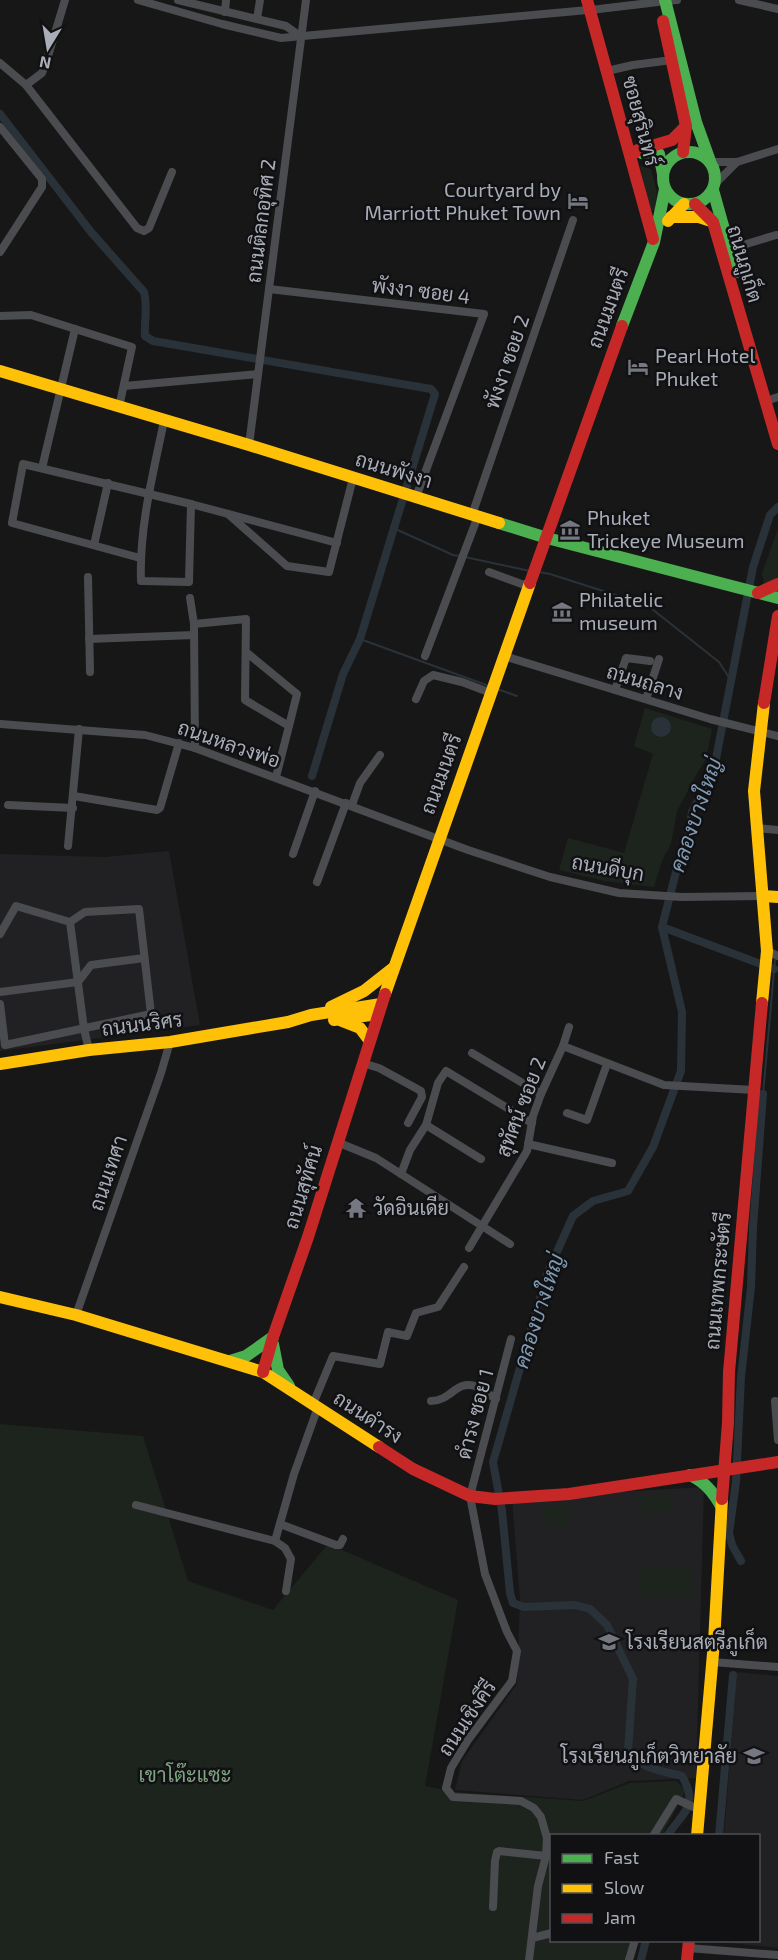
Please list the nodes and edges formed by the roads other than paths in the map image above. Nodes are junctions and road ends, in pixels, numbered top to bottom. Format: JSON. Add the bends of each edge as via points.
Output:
{"nodes":[{"id":1,"x":65,"y":0,"type":"edge"},
{"id":2,"x":138,"y":0,"type":"edge"},
{"id":3,"x":178,"y":0,"type":"edge"},
{"id":4,"x":226,"y":0,"type":"edge"},
{"id":5,"x":260,"y":0,"type":"edge"},
{"id":6,"x":306,"y":0,"type":"edge"},
{"id":7,"x":677,"y":0,"type":"edge"},
{"id":8,"x":739,"y":0,"type":"edge"},
{"id":9,"x":662,"y":1,"type":"edge"},
{"id":10,"x":157,"y":3,"type":"edge"},
{"id":11,"x":589,"y":5,"type":"edge"},
{"id":12,"x":778,"y":9,"type":"edge"},
{"id":13,"x":225,"y":12,"type":"junction"},
{"id":14,"x":257,"y":19,"type":"junction"},
{"id":15,"x":300,"y":36,"type":"junction"},
{"id":16,"x":672,"y":60,"type":"junction"},
{"id":17,"x":0,"y":63,"type":"edge"},
{"id":18,"x":608,"y":71,"type":"junction"},
{"id":19,"x":26,"y":85,"type":"junction"},
{"id":20,"x":686,"y":126,"type":"junction"},
{"id":21,"x":0,"y":127,"type":"edge"},
{"id":22,"x":672,"y":140,"type":"junction"},
{"id":23,"x":778,"y":148,"type":"edge"},
{"id":24,"x":683,"y":152,"type":"junction"},
{"id":25,"x":631,"y":155,"type":"junction"},
{"id":26,"x":710,"y":162,"type":"junction"},
{"id":27,"x":737,"y":162,"type":"junction"},
{"id":28,"x":172,"y":172,"type":"dead end"},
{"id":29,"x":663,"y":174,"type":"junction"},
{"id":30,"x":714,"y":187,"type":"junction"},
{"id":31,"x":665,"y":189,"type":"junction"},
{"id":32,"x":690,"y":204,"type":"junction"},
{"id":33,"x":671,"y":217,"type":"junction"},
{"id":34,"x":573,"y":220,"type":"dead end"},
{"id":35,"x":712,"y":222,"type":"junction"},
{"id":36,"x":776,"y":235,"type":"dead end"},
{"id":37,"x":654,"y":242,"type":"junction"},
{"id":38,"x":730,"y":249,"type":"junction"},
{"id":39,"x":0,"y":252,"type":"edge"},
{"id":40,"x":735,"y":287,"type":"junction"},
{"id":41,"x":268,"y":289,"type":"junction"},
{"id":42,"x":0,"y":316,"type":"edge"},
{"id":43,"x":75,"y":328,"type":"junction"},
{"id":44,"x":258,"y":370,"type":"junction"},
{"id":45,"x":0,"y":371,"type":"edge"},
{"id":46,"x":124,"y":386,"type":"junction"},
{"id":47,"x":60,"y":389,"type":"junction"},
{"id":48,"x":772,"y":399,"type":"edge"},
{"id":49,"x":120,"y":407,"type":"junction"},
{"id":50,"x":778,"y":418,"type":"edge"},
{"id":51,"x":164,"y":421,"type":"junction"},
{"id":52,"x":777,"y":436,"type":"edge"},
{"id":53,"x":249,"y":445,"type":"junction"},
{"id":54,"x":42,"y":468,"type":"junction"},
{"id":55,"x":353,"y":478,"type":"junction"},
{"id":56,"x":108,"y":483,"type":"junction"},
{"id":57,"x":149,"y":493,"type":"junction"},
{"id":58,"x":416,"y":497,"type":"junction"},
{"id":59,"x":191,"y":504,"type":"junction"},
{"id":60,"x":225,"y":512,"type":"junction"},
{"id":61,"x":475,"y":516,"type":"junction"},
{"id":62,"x":547,"y":538,"type":"junction"},
{"id":63,"x":337,"y":543,"type":"junction"},
{"id":64,"x":567,"y":544,"type":"junction"},
{"id":65,"x":94,"y":545,"type":"junction"},
{"id":66,"x":140,"y":558,"type":"junction"},
{"id":67,"x":489,"y":572,"type":"dead end"},
{"id":68,"x":535,"y":572,"type":"junction"},
{"id":69,"x":88,"y":578,"type":"dead end"},
{"id":70,"x":778,"y":584,"type":"edge"},
{"id":71,"x":758,"y":593,"type":"junction"},
{"id":72,"x":190,"y":598,"type":"dead end"},
{"id":73,"x":778,"y":598,"type":"edge"},
{"id":74,"x":778,"y":616,"type":"edge"},
{"id":75,"x":194,"y":624,"type":"junction"},
{"id":76,"x":194,"y":635,"type":"junction"},
{"id":77,"x":90,"y":639,"type":"junction"},
{"id":78,"x":246,"y":652,"type":"junction"},
{"id":79,"x":425,"y":656,"type":"dead end"},
{"id":80,"x":504,"y":656,"type":"junction"},
{"id":81,"x":90,"y":672,"type":"dead end"},
{"id":82,"x":492,"y":690,"type":"junction"},
{"id":83,"x":615,"y":690,"type":"junction"},
{"id":84,"x":417,"y":699,"type":"dead end"},
{"id":85,"x":646,"y":699,"type":"junction"},
{"id":86,"x":0,"y":724,"type":"edge"},
{"id":87,"x":289,"y":726,"type":"junction"},
{"id":88,"x":79,"y":729,"type":"junction"},
{"id":89,"x":760,"y":731,"type":"junction"},
{"id":90,"x":778,"y":736,"type":"edge"},
{"id":91,"x":179,"y":743,"type":"junction"},
{"id":92,"x":195,"y":747,"type":"junction"},
{"id":93,"x":380,"y":755,"type":"dead end"},
{"id":94,"x":276,"y":777,"type":"junction"},
{"id":95,"x":315,"y":791,"type":"junction"},
{"id":96,"x":74,"y":796,"type":"junction"},
{"id":97,"x":349,"y":804,"type":"junction"},
{"id":98,"x":8,"y":805,"type":"dead end"},
{"id":99,"x":72,"y":808,"type":"junction"},
{"id":100,"x":756,"y":828,"type":"junction"},
{"id":101,"x":778,"y":830,"type":"edge"},
{"id":102,"x":439,"y":839,"type":"junction"},
{"id":103,"x":68,"y":846,"type":"dead end"},
{"id":104,"x":293,"y":854,"type":"dead end"},
{"id":105,"x":317,"y":882,"type":"dead end"},
{"id":106,"x":762,"y":896,"type":"junction"},
{"id":107,"x":778,"y":897,"type":"edge"},
{"id":108,"x":70,"y":922,"type":"junction"},
{"id":109,"x":0,"y":934,"type":"edge"},
{"id":110,"x":770,"y":954,"type":"edge"},
{"id":111,"x":144,"y":958,"type":"junction"},
{"id":112,"x":393,"y":968,"type":"junction"},
{"id":113,"x":78,"y":982,"type":"junction"},
{"id":114,"x":0,"y":992,"type":"edge"},
{"id":115,"x":0,"y":1004,"type":"edge"},
{"id":116,"x":380,"y":1009,"type":"junction"},
{"id":117,"x":311,"y":1016,"type":"junction"},
{"id":118,"x":335,"y":1020,"type":"junction"},
{"id":119,"x":288,"y":1022,"type":"junction"},
{"id":120,"x":569,"y":1027,"type":"dead end"},
{"id":121,"x":84,"y":1029,"type":"junction"},
{"id":122,"x":369,"y":1040,"type":"junction"},
{"id":123,"x":170,"y":1042,"type":"junction"},
{"id":124,"x":563,"y":1046,"type":"junction"},
{"id":125,"x":89,"y":1050,"type":"junction"},
{"id":126,"x":472,"y":1053,"type":"dead end"},
{"id":127,"x":362,"y":1063,"type":"junction"},
{"id":128,"x":0,"y":1064,"type":"edge"},
{"id":129,"x":607,"y":1064,"type":"junction"},
{"id":130,"x":754,"y":1090,"type":"junction"},
{"id":131,"x":541,"y":1094,"type":"junction"},
{"id":132,"x":567,"y":1113,"type":"dead end"},
{"id":133,"x":532,"y":1123,"type":"junction"},
{"id":134,"x":408,"y":1124,"type":"dead end"},
{"id":135,"x":426,"y":1125,"type":"junction"},
{"id":136,"x":337,"y":1142,"type":"junction"},
{"id":137,"x":528,"y":1144,"type":"junction"},
{"id":138,"x":481,"y":1159,"type":"dead end"},
{"id":139,"x":612,"y":1163,"type":"dead end"},
{"id":140,"x":401,"y":1174,"type":"junction"},
{"id":141,"x":483,"y":1226,"type":"junction"},
{"id":142,"x":510,"y":1244,"type":"dead end"},
{"id":143,"x":469,"y":1248,"type":"dead end"},
{"id":144,"x":464,"y":1267,"type":"dead end"},
{"id":145,"x":0,"y":1297,"type":"edge"},
{"id":146,"x":76,"y":1315,"type":"junction"},
{"id":147,"x":273,"y":1337,"type":"junction"},
{"id":148,"x":511,"y":1339,"type":"dead end"},
{"id":149,"x":230,"y":1362,"type":"junction"},
{"id":150,"x":263,"y":1372,"type":"junction"},
{"id":151,"x":292,"y":1390,"type":"junction"},
{"id":152,"x":496,"y":1399,"type":"junction"},
{"id":153,"x":431,"y":1401,"type":"dead end"},
{"id":154,"x":775,"y":1401,"type":"dead end"},
{"id":155,"x":316,"y":1406,"type":"junction"},
{"id":156,"x":778,"y":1440,"type":"edge"},
{"id":157,"x":778,"y":1462,"type":"edge"},
{"id":158,"x":732,"y":1468,"type":"junction"},
{"id":159,"x":690,"y":1475,"type":"junction"},
{"id":160,"x":470,"y":1496,"type":"junction"},
{"id":161,"x":136,"y":1505,"type":"dead end"},
{"id":162,"x":721,"y":1506,"type":"junction"},
{"id":163,"x":280,"y":1524,"type":"junction"},
{"id":164,"x":343,"y":1539,"type":"dead end"},
{"id":165,"x":275,"y":1541,"type":"junction"},
{"id":166,"x":286,"y":1591,"type":"dead end"},
{"id":167,"x":712,"y":1662,"type":"junction"},
{"id":168,"x":778,"y":1667,"type":"edge"},
{"id":169,"x":698,"y":1810,"type":"junction"},
{"id":170,"x":654,"y":1834,"type":"edge"},
{"id":171,"x":697,"y":1834,"type":"edge"},
{"id":172,"x":549,"y":1855,"type":"edge"},
{"id":173,"x":494,"y":1907,"type":"dead end"},
{"id":174,"x":550,"y":1934,"type":"edge"},
{"id":175,"x":532,"y":1938,"type":"junction"},
{"id":176,"x":634,"y":1942,"type":"edge"},
{"id":177,"x":688,"y":1950,"type":"edge"},
{"id":178,"x":778,"y":1954,"type":"edge"},
{"id":179,"x":754,"y":1956,"type":"edge"},
{"id":180,"x":530,"y":1960,"type":"edge"},
{"id":181,"x":629,"y":1960,"type":"edge"}],
"edges":[{"from":1,"to":19,"type":"street","via":[[42,73]]},
{"from":2,"to":10,"type":"street"},
{"from":3,"to":13,"type":"street"},
{"from":4,"to":13,"type":"street"},
{"from":5,"to":14,"type":"street"},
{"from":6,"to":15,"type":"street","name":"ถนนติลกอุทิศ 2"},
{"from":7,"to":9,"type":"street"},
{"from":8,"to":12,"type":"street"},
{"from":9,"to":11,"type":"street"},
{"from":9,"to":16,"type":"street"},
{"from":9,"to":26,"type":"street"},
{"from":10,"to":15,"type":"street","via":[[281,38]]},
{"from":11,"to":15,"type":"street"},
{"from":11,"to":18,"type":"street","name":"ซอยสุรินทร์"},
{"from":13,"to":14,"type":"street"},
{"from":14,"to":15,"type":"street","via":[[286,26]]},
{"from":15,"to":41,"type":"street","name":"ถนนติลกอุทิศ 2"},
{"from":16,"to":18,"type":"street"},
{"from":16,"to":20,"type":"street"},
{"from":17,"to":19,"type":"street"},
{"from":18,"to":25,"type":"street","name":"ซอยสุรินทร์"},
{"from":19,"to":28,"type":"street","via":[[137,228],[149,228]]},
{"from":20,"to":22,"type":"street"},
{"from":20,"to":24,"type":"street"},
{"from":21,"to":39,"type":"street","via":[[42,179],[42,187]]},
{"from":22,"to":24,"type":"street"},
{"from":22,"to":25,"type":"street"},
{"from":23,"to":27,"type":"street"},
{"from":24,"to":26,"type":"street","via":[[700,154]]},
{"from":24,"to":29,"type":"street","via":[[673,157]]},
{"from":25,"to":29,"type":"street","via":[[659,154]]},
{"from":25,"to":37,"type":"street","name":"ซอยสุรินทร์"},
{"from":26,"to":27,"type":"street"},
{"from":26,"to":30,"type":"street","via":[[715,170]]},
{"from":27,"to":30,"type":"street"},
{"from":29,"to":31,"type":"street"},
{"from":30,"to":32,"type":"street","via":[[705,199]]},
{"from":30,"to":38,"type":"street","name":"ถนนภูเก็ต"},
{"from":31,"to":32,"type":"street","via":[[675,200]]},
{"from":31,"to":37,"type":"street","name":"ถนนมนตรี"},
{"from":32,"to":33,"type":"street","name":"ถนนมนตรี"},
{"from":32,"to":35,"type":"street","name":"ถนนภูเก็ต"},
{"from":33,"to":35,"type":"street","via":[[699,217]]},
{"from":33,"to":37,"type":"street","name":"ถนนมนตรี"},
{"from":34,"to":61,"type":"street","name":"พังงา ซอย 2"},
{"from":35,"to":40,"type":"street","name":"ถนนภูเก็ต"},
{"from":36,"to":38,"type":"street"},
{"from":37,"to":62,"type":"street","name":"ถนนมนตรี"},
{"from":38,"to":40,"type":"street","name":"ถนนภูเก็ต"},
{"from":40,"to":48,"type":"street","name":"ถนนภูเก็ต"},
{"from":41,"to":44,"type":"street","name":"ถนนติลกอุทิศ 2"},
{"from":41,"to":58,"type":"street","name":"พังงา ซอย 4","via":[[484,315]]},
{"from":42,"to":43,"type":"street","via":[[31,315]]},
{"from":43,"to":46,"type":"street","via":[[132,347]]},
{"from":43,"to":47,"type":"street"},
{"from":44,"to":46,"type":"street"},
{"from":44,"to":53,"type":"street","name":"ถนนติลกอุทิศ 2"},
{"from":45,"to":47,"type":"street","name":"ถนนพังงา"},
{"from":46,"to":49,"type":"street"},
{"from":47,"to":49,"type":"street","name":"ถนนพังงา"},
{"from":47,"to":54,"type":"street"},
{"from":48,"to":50,"type":"street","name":"ถนนภูเก็ต"},
{"from":48,"to":52,"type":"street","name":"ถนนภูเก็ต"},
{"from":49,"to":51,"type":"street","name":"ถนนพังงา"},
{"from":51,"to":53,"type":"street","name":"ถนนพังงา"},
{"from":51,"to":57,"type":"street"},
{"from":53,"to":55,"type":"street","name":"ถนนพังงา"},
{"from":54,"to":56,"type":"street"},
{"from":54,"to":65,"type":"street","via":[[23,464],[12,523]]},
{"from":55,"to":58,"type":"street","name":"ถนนพังงา"},
{"from":55,"to":63,"type":"street"},
{"from":56,"to":57,"type":"street"},
{"from":56,"to":65,"type":"street"},
{"from":57,"to":59,"type":"street"},
{"from":57,"to":66,"type":"street"},
{"from":58,"to":61,"type":"street","name":"ถนนพังงา"},
{"from":59,"to":60,"type":"street"},
{"from":59,"to":66,"type":"street","via":[[189,582],[141,581]]},
{"from":60,"to":63,"type":"street"},
{"from":60,"to":63,"type":"street","via":[[287,566],[329,572]]},
{"from":61,"to":62,"type":"street","name":"ถนนพังงา"},
{"from":61,"to":79,"type":"street","name":"พังงา ซอย 2","via":[[465,553]]},
{"from":62,"to":64,"type":"street","name":"ถนนพังงา"},
{"from":62,"to":68,"type":"street","name":"ถนนมนตรี"},
{"from":64,"to":68,"type":"street"},
{"from":64,"to":71,"type":"street","name":"ถนนพังงา"},
{"from":65,"to":66,"type":"street"},
{"from":67,"to":68,"type":"street"},
{"from":68,"to":80,"type":"street","name":"ถนนมนตรี"},
{"from":69,"to":77,"type":"street"},
{"from":70,"to":71,"type":"street"},
{"from":71,"to":73,"type":"street","name":"ถนนพังงา"},
{"from":72,"to":75,"type":"street"},
{"from":74,"to":89,"type":"street"},
{"from":75,"to":76,"type":"street"},
{"from":75,"to":78,"type":"street","via":[[246,619]]},
{"from":76,"to":77,"type":"street"},
{"from":76,"to":92,"type":"street"},
{"from":77,"to":81,"type":"street"},
{"from":78,"to":87,"type":"street","via":[[297,694]]},
{"from":78,"to":87,"type":"street","via":[[245,700]]},
{"from":80,"to":82,"type":"street","name":"ถนนมนตรี"},
{"from":80,"to":83,"type":"street","name":"ถนนถลาง"},
{"from":82,"to":84,"type":"street","via":[[433,675],[424,681]]},
{"from":82,"to":102,"type":"street","name":"ถนนมนตรี"},
{"from":83,"to":85,"type":"street","name":"ถนนถลาง"},
{"from":83,"to":85,"type":"street","via":[[626,658],[655,660]]},
{"from":85,"to":89,"type":"street","name":"ถนนถลาง"},
{"from":86,"to":88,"type":"street","name":"ถนนหลวงพ่อ"},
{"from":87,"to":94,"type":"street"},
{"from":88,"to":91,"type":"street","name":"ถนนหลวงพ่อ","via":[[145,735]]},
{"from":88,"to":96,"type":"street"},
{"from":89,"to":90,"type":"street","name":"ถนนถลาง"},
{"from":89,"to":100,"type":"street","name":"ถนนเทพกระษัตรี","via":[[754,791]]},
{"from":91,"to":92,"type":"street","name":"ถนนหลวงพ่อ"},
{"from":91,"to":96,"type":"street","via":[[157,810]]},
{"from":92,"to":94,"type":"street","name":"ถนนหลวงพ่อ"},
{"from":93,"to":97,"type":"street"},
{"from":94,"to":95,"type":"street","name":"ถนนหลวงพ่อ"},
{"from":95,"to":97,"type":"street","name":"ถนนหลวงพ่อ"},
{"from":95,"to":104,"type":"street"},
{"from":96,"to":99,"type":"street"},
{"from":97,"to":102,"type":"street","name":"ถนนหลวงพ่อ"},
{"from":97,"to":105,"type":"street"},
{"from":98,"to":99,"type":"street"},
{"from":99,"to":103,"type":"street"},
{"from":100,"to":101,"type":"street"},
{"from":100,"to":106,"type":"street","name":"ถนนเทพกระษัตรี"},
{"from":102,"to":106,"type":"street","name":"ถนนดีบุก","via":[[550,877],[619,893]]},
{"from":102,"to":112,"type":"street","name":"ถนนมนตรี"},
{"from":106,"to":107,"type":"street","name":"ถนนดีบุก"},
{"from":106,"to":110,"type":"street","name":"ถนนเทพกระษัตรี"},
{"from":108,"to":109,"type":"street","via":[[16,906]]},
{"from":108,"to":111,"type":"street","via":[[85,912],[139,909]]},
{"from":108,"to":113,"type":"street"},
{"from":110,"to":130,"type":"street","name":"ถนนเทพกระษัตรี"},
{"from":111,"to":113,"type":"street","via":[[91,965]]},
{"from":111,"to":121,"type":"street","via":[[151,1014]]},
{"from":112,"to":116,"type":"street","name":"ถนนมนตรี"},
{"from":112,"to":117,"type":"street","via":[[349,1000]]},
{"from":113,"to":114,"type":"street"},
{"from":113,"to":121,"type":"street"},
{"from":115,"to":121,"type":"street","via":[[5,1044]]},
{"from":116,"to":117,"type":"street","name":"ถนนนริศร"},
{"from":116,"to":118,"type":"street","name":"ถนนนริศร"},
{"from":116,"to":122,"type":"street","name":"ถนนสุทัศน์"},
{"from":117,"to":119,"type":"street","name":"ถนนนริศร"},
{"from":118,"to":119,"type":"street","name":"ถนนนริศร"},
{"from":118,"to":122,"type":"street","via":[[360,1028]]},
{"from":119,"to":123,"type":"street","name":"ถนนนริศร"},
{"from":120,"to":124,"type":"street"},
{"from":121,"to":125,"type":"street"},
{"from":122,"to":127,"type":"street","name":"ถนนสุทัศน์"},
{"from":123,"to":125,"type":"street","name":"ถนนนริศร"},
{"from":123,"to":146,"type":"street","name":"ถนนเทศา"},
{"from":124,"to":129,"type":"street","name":"สุทัศน์ ซอย 2"},
{"from":124,"to":131,"type":"street","name":"สุทัศน์ ซอย 2"},
{"from":125,"to":128,"type":"street","name":"ถนนนริศร"},
{"from":126,"to":131,"type":"street"},
{"from":127,"to":134,"type":"street","via":[[422,1091]]},
{"from":127,"to":136,"type":"street","name":"ถนนสุทัศน์"},
{"from":129,"to":130,"type":"street","name":"สุทัศน์ ซอย 2","via":[[664,1085]]},
{"from":129,"to":132,"type":"street","via":[[587,1120]]},
{"from":130,"to":158,"type":"street","name":"ถนนเทพกระษัตรี","via":[[729,1372]]},
{"from":131,"to":133,"type":"street","name":"สุทัศน์ ซอย 2"},
{"from":133,"to":135,"type":"street","via":[[446,1071],[438,1083]]},
{"from":133,"to":137,"type":"street","name":"สุทัศน์ ซอย 2"},
{"from":135,"to":138,"type":"street"},
{"from":135,"to":140,"type":"street"},
{"from":136,"to":140,"type":"street","via":[[376,1158]]},
{"from":136,"to":147,"type":"street","name":"ถนนสุทัศน์"},
{"from":137,"to":139,"type":"street"},
{"from":137,"to":141,"type":"street","name":"สุทัศน์ ซอย 2"},
{"from":140,"to":141,"type":"street"},
{"from":141,"to":142,"type":"street"},
{"from":141,"to":143,"type":"street","name":"สุทัศน์ ซอย 2"},
{"from":144,"to":155,"type":"street","via":[[438,1307],[416,1313],[407,1336],[388,1332],[380,1365],[333,1356]]},
{"from":145,"to":146,"type":"street","name":"ถนนดำรง"},
{"from":146,"to":149,"type":"street","name":"ถนนดำรง"},
{"from":147,"to":149,"type":"street"},
{"from":147,"to":150,"type":"street","name":"ถนนสุทัศน์"},
{"from":147,"to":151,"type":"street","via":[[278,1370]]},
{"from":148,"to":152,"type":"street","name":"ดำรง ซอย 1"},
{"from":149,"to":150,"type":"street","name":"ถนนดำรง"},
{"from":150,"to":151,"type":"street","name":"ถนนดำรง"},
{"from":151,"to":155,"type":"street","name":"ถนนดำรง"},
{"from":152,"to":153,"type":"street","via":[[476,1386],[464,1385],[446,1398]]},
{"from":152,"to":160,"type":"street","name":"ดำรง ซอย 1"},
{"from":154,"to":156,"type":"street"},
{"from":155,"to":160,"type":"street","name":"ถนนดำรง","via":[[413,1469]]},
{"from":155,"to":163,"type":"street"},
{"from":157,"to":158,"type":"street","name":"ถนนดำรง"},
{"from":158,"to":159,"type":"street","name":"ถนนดำรง"},
{"from":158,"to":162,"type":"street","name":"ถนนเทพกระษัตรี"},
{"from":159,"to":160,"type":"street","name":"ถนนดำรง","via":[[569,1494],[495,1499]]},
{"from":159,"to":162,"type":"street","via":[[704,1482]]},
{"from":160,"to":172,"type":"street","name":"ถนนเชิงคีรี","via":[[485,1574],[517,1651],[512,1680],[468,1740],[451,1768],[446,1788],[453,1797],[512,1800],[534,1808],[541,1817]]},
{"from":161,"to":165,"type":"street"},
{"from":162,"to":167,"type":"street","name":"ถนนเทพกระษัตรี"},
{"from":163,"to":164,"type":"street","via":[[336,1545]]},
{"from":163,"to":165,"type":"street"},
{"from":165,"to":166,"type":"street","via":[[291,1559]]},
{"from":167,"to":168,"type":"street"},
{"from":167,"to":169,"type":"street","name":"ถนนเทพกระษัตรี"},
{"from":169,"to":170,"type":"street","via":[[676,1799]]},
{"from":169,"to":171,"type":"street","name":"ถนนเทพกระษัตรี"},
{"from":172,"to":173,"type":"street","via":[[497,1852]]},
{"from":172,"to":175,"type":"street","name":"ถนนเชิงคีรี","via":[[538,1886]]},
{"from":174,"to":175,"type":"street"},
{"from":175,"to":180,"type":"street","name":"ถนนเชิงคีรี"},
{"from":176,"to":181,"type":"street"},
{"from":177,"to":179,"type":"street"},
{"from":178,"to":179,"type":"street"}]}
